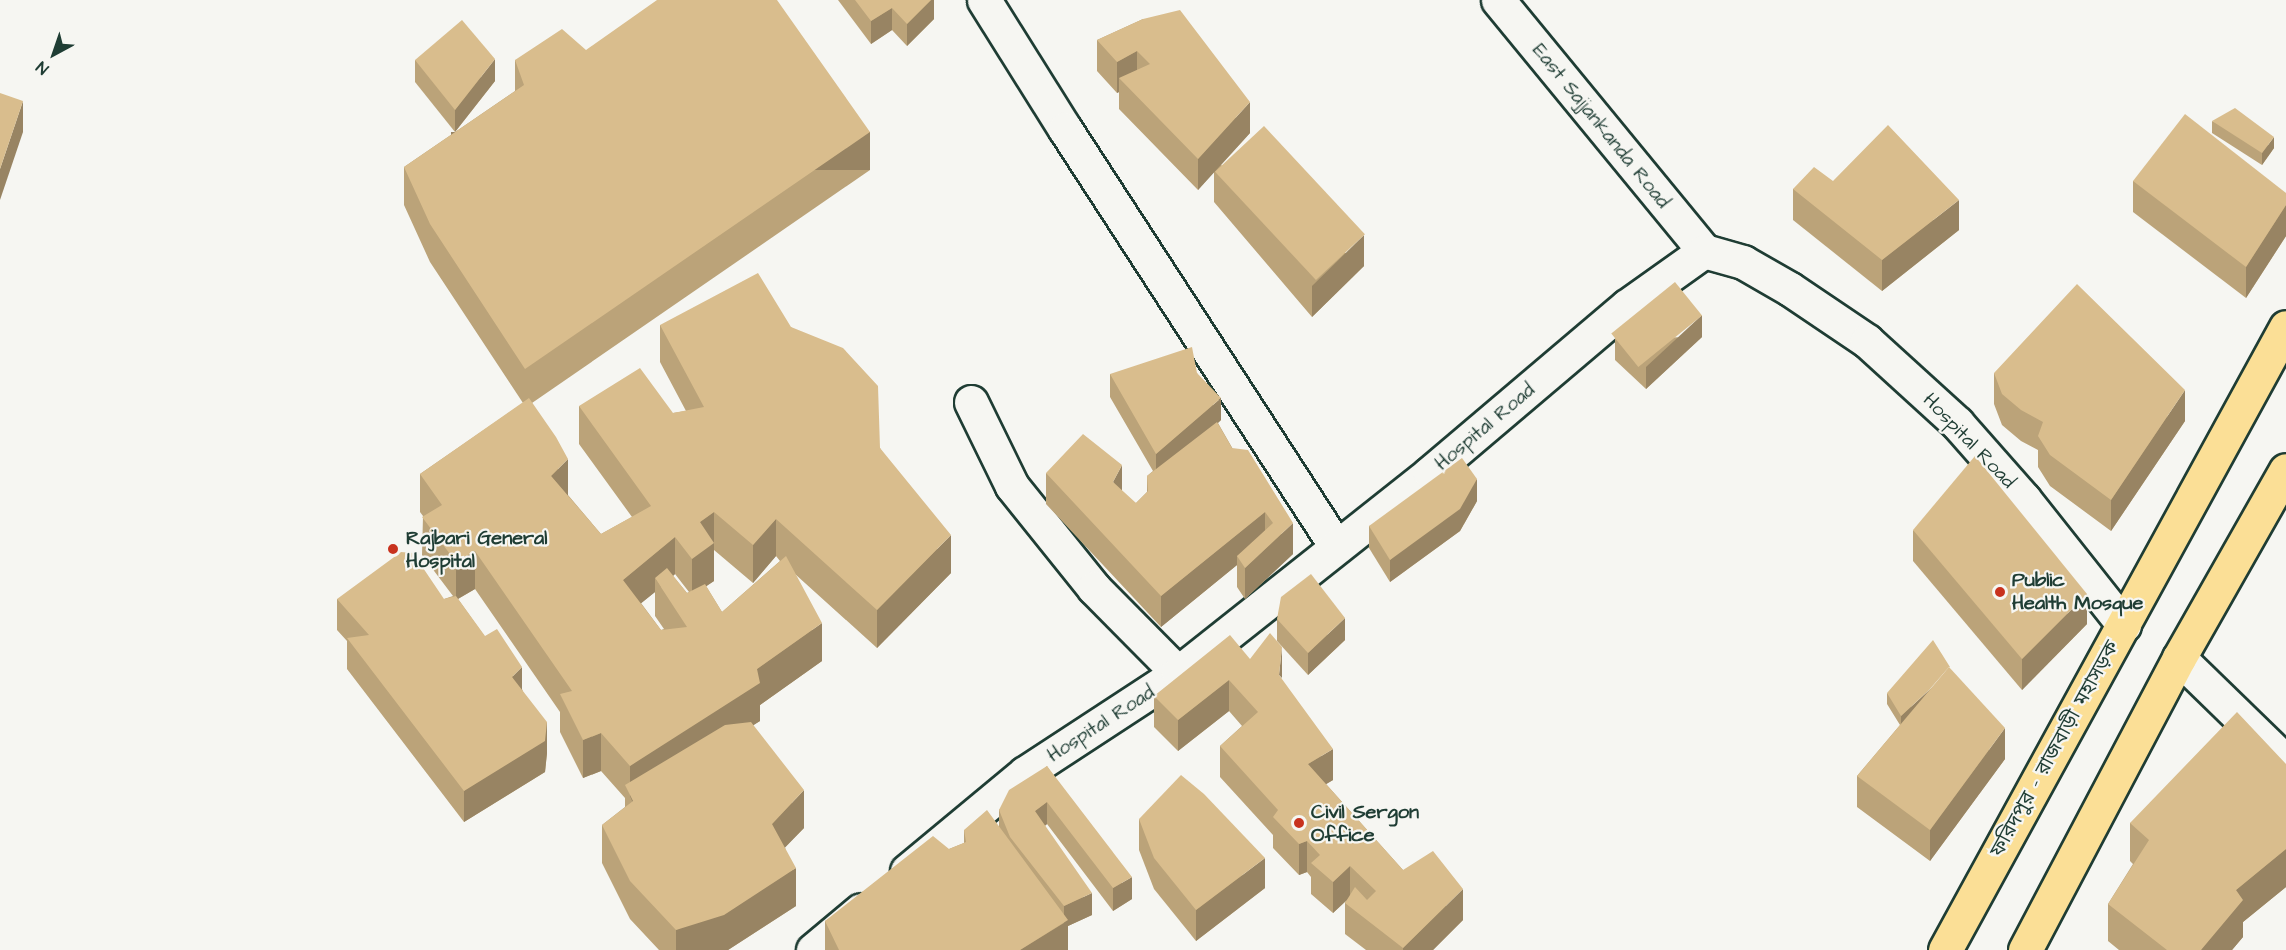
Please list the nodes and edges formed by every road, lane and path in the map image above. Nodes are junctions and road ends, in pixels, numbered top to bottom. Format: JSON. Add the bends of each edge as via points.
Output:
{"nodes":[{"id":1,"x":984,"y":0,"type":"edge"},
{"id":2,"x":1498,"y":0,"type":"edge"},
{"id":3,"x":1704,"y":251,"type":"junction"},
{"id":4,"x":2286,"y":327,"type":"edge"},
{"id":5,"x":971,"y":402,"type":"dead end"},
{"id":6,"x":2286,"y":470,"type":"edge"},
{"id":7,"x":1336,"y":546,"type":"junction"},
{"id":8,"x":2124,"y":625,"type":"junction"},
{"id":9,"x":2179,"y":658,"type":"junction"},
{"id":10,"x":1178,"y":673,"type":"junction"},
{"id":11,"x":2286,"y":762,"type":"edge"},
{"id":12,"x":813,"y":950,"type":"edge"},
{"id":13,"x":1945,"y":950,"type":"edge"},
{"id":14,"x":2025,"y":950,"type":"edge"}],
"edges":[{"from":1,"to":7,"type":"street"},
{"from":2,"to":3,"type":"street","name":"East Sajjankanda Road"},
{"from":3,"to":7,"type":"street","name":"Hospital Road","via":[[1627,306],[1430,473]]},
{"from":3,"to":8,"type":"street","name":"Hospital Road","via":[[1743,262],[1868,341],[1957,423],[2024,499]]},
{"from":4,"to":8,"type":"main road","name":"ফরিদপুর - রাজবাড়ী মহাসড়ক"},
{"from":5,"to":10,"type":"street","via":[[1012,486],[1094,588]]},
{"from":6,"to":9,"type":"main road"},
{"from":7,"to":10,"type":"street","name":"Hospital Road"},
{"from":8,"to":13,"type":"main road","name":"ফরিদপুর - রাজবাড়ী মহাসড়ক"},
{"from":9,"to":11,"type":"street"},
{"from":9,"to":14,"type":"main road"},
{"from":10,"to":12,"type":"street","name":"Hospital Road","via":[[1025,773]]}]}
